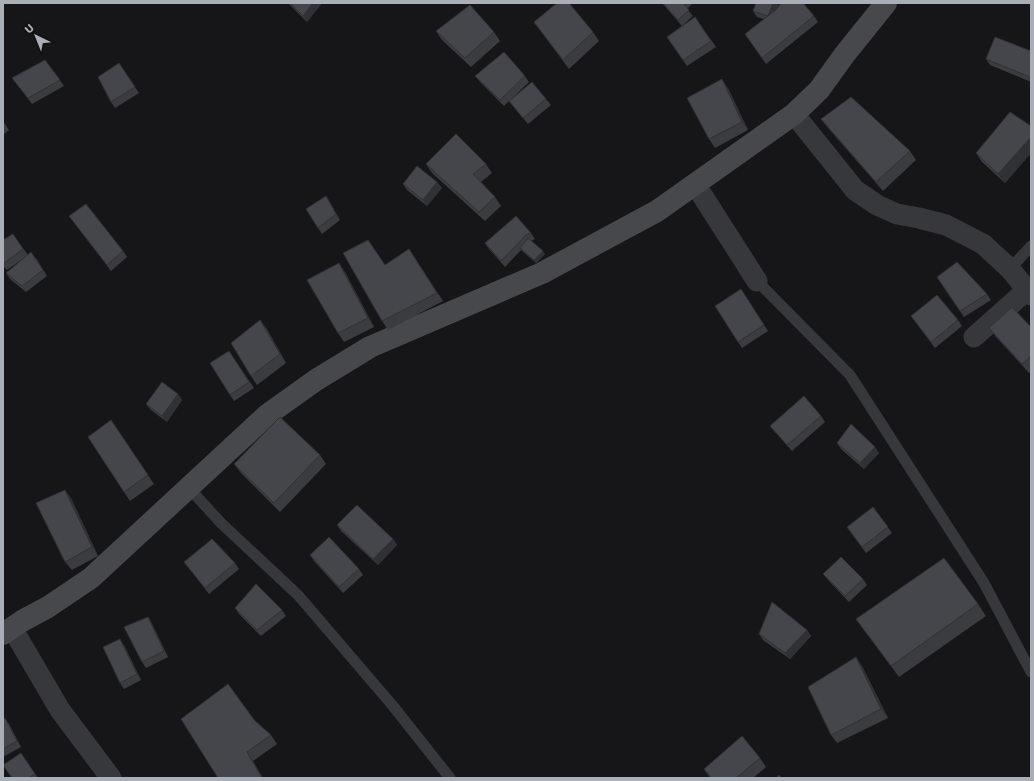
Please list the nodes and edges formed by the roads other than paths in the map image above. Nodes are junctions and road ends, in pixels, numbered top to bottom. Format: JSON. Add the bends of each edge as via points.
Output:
{"nodes":[{"id":1,"x":886,"y":3,"type":"edge"},
{"id":2,"x":794,"y":114,"type":"junction"},
{"id":3,"x":695,"y":184,"type":"junction"},
{"id":4,"x":1031,"y":246,"type":"edge"},
{"id":5,"x":1010,"y":269,"type":"junction"},
{"id":6,"x":757,"y":281,"type":"joint"},
{"id":7,"x":1029,"y":292,"type":"edge"},
{"id":8,"x":974,"y":337,"type":"dead end"},
{"id":9,"x":189,"y":488,"type":"junction"},
{"id":10,"x":8,"y":631,"type":"edge"},
{"id":11,"x":1031,"y":672,"type":"edge"},
{"id":12,"x":111,"y":778,"type":"edge"},
{"id":13,"x":450,"y":778,"type":"edge"}],
"edges":[{"from":1,"to":2,"type":"street","via":[[819,90]]},
{"from":2,"to":3,"type":"street"},
{"from":2,"to":5,"type":"street","via":[[855,190],[897,214],[946,225],[983,244]]},
{"from":3,"to":6,"type":"street"},
{"from":3,"to":9,"type":"street","via":[[657,211],[542,273],[370,347],[316,380],[267,415]]},
{"from":4,"to":5,"type":"lane"},
{"from":5,"to":7,"type":"street"},
{"from":6,"to":11,"type":"lane","via":[[850,375],[984,583]]},
{"from":7,"to":8,"type":"street"},
{"from":9,"to":10,"type":"street","via":[[91,578]]},
{"from":9,"to":13,"type":"lane","via":[[298,595],[393,706]]},
{"from":10,"to":12,"type":"street","via":[[60,710]]}]}
